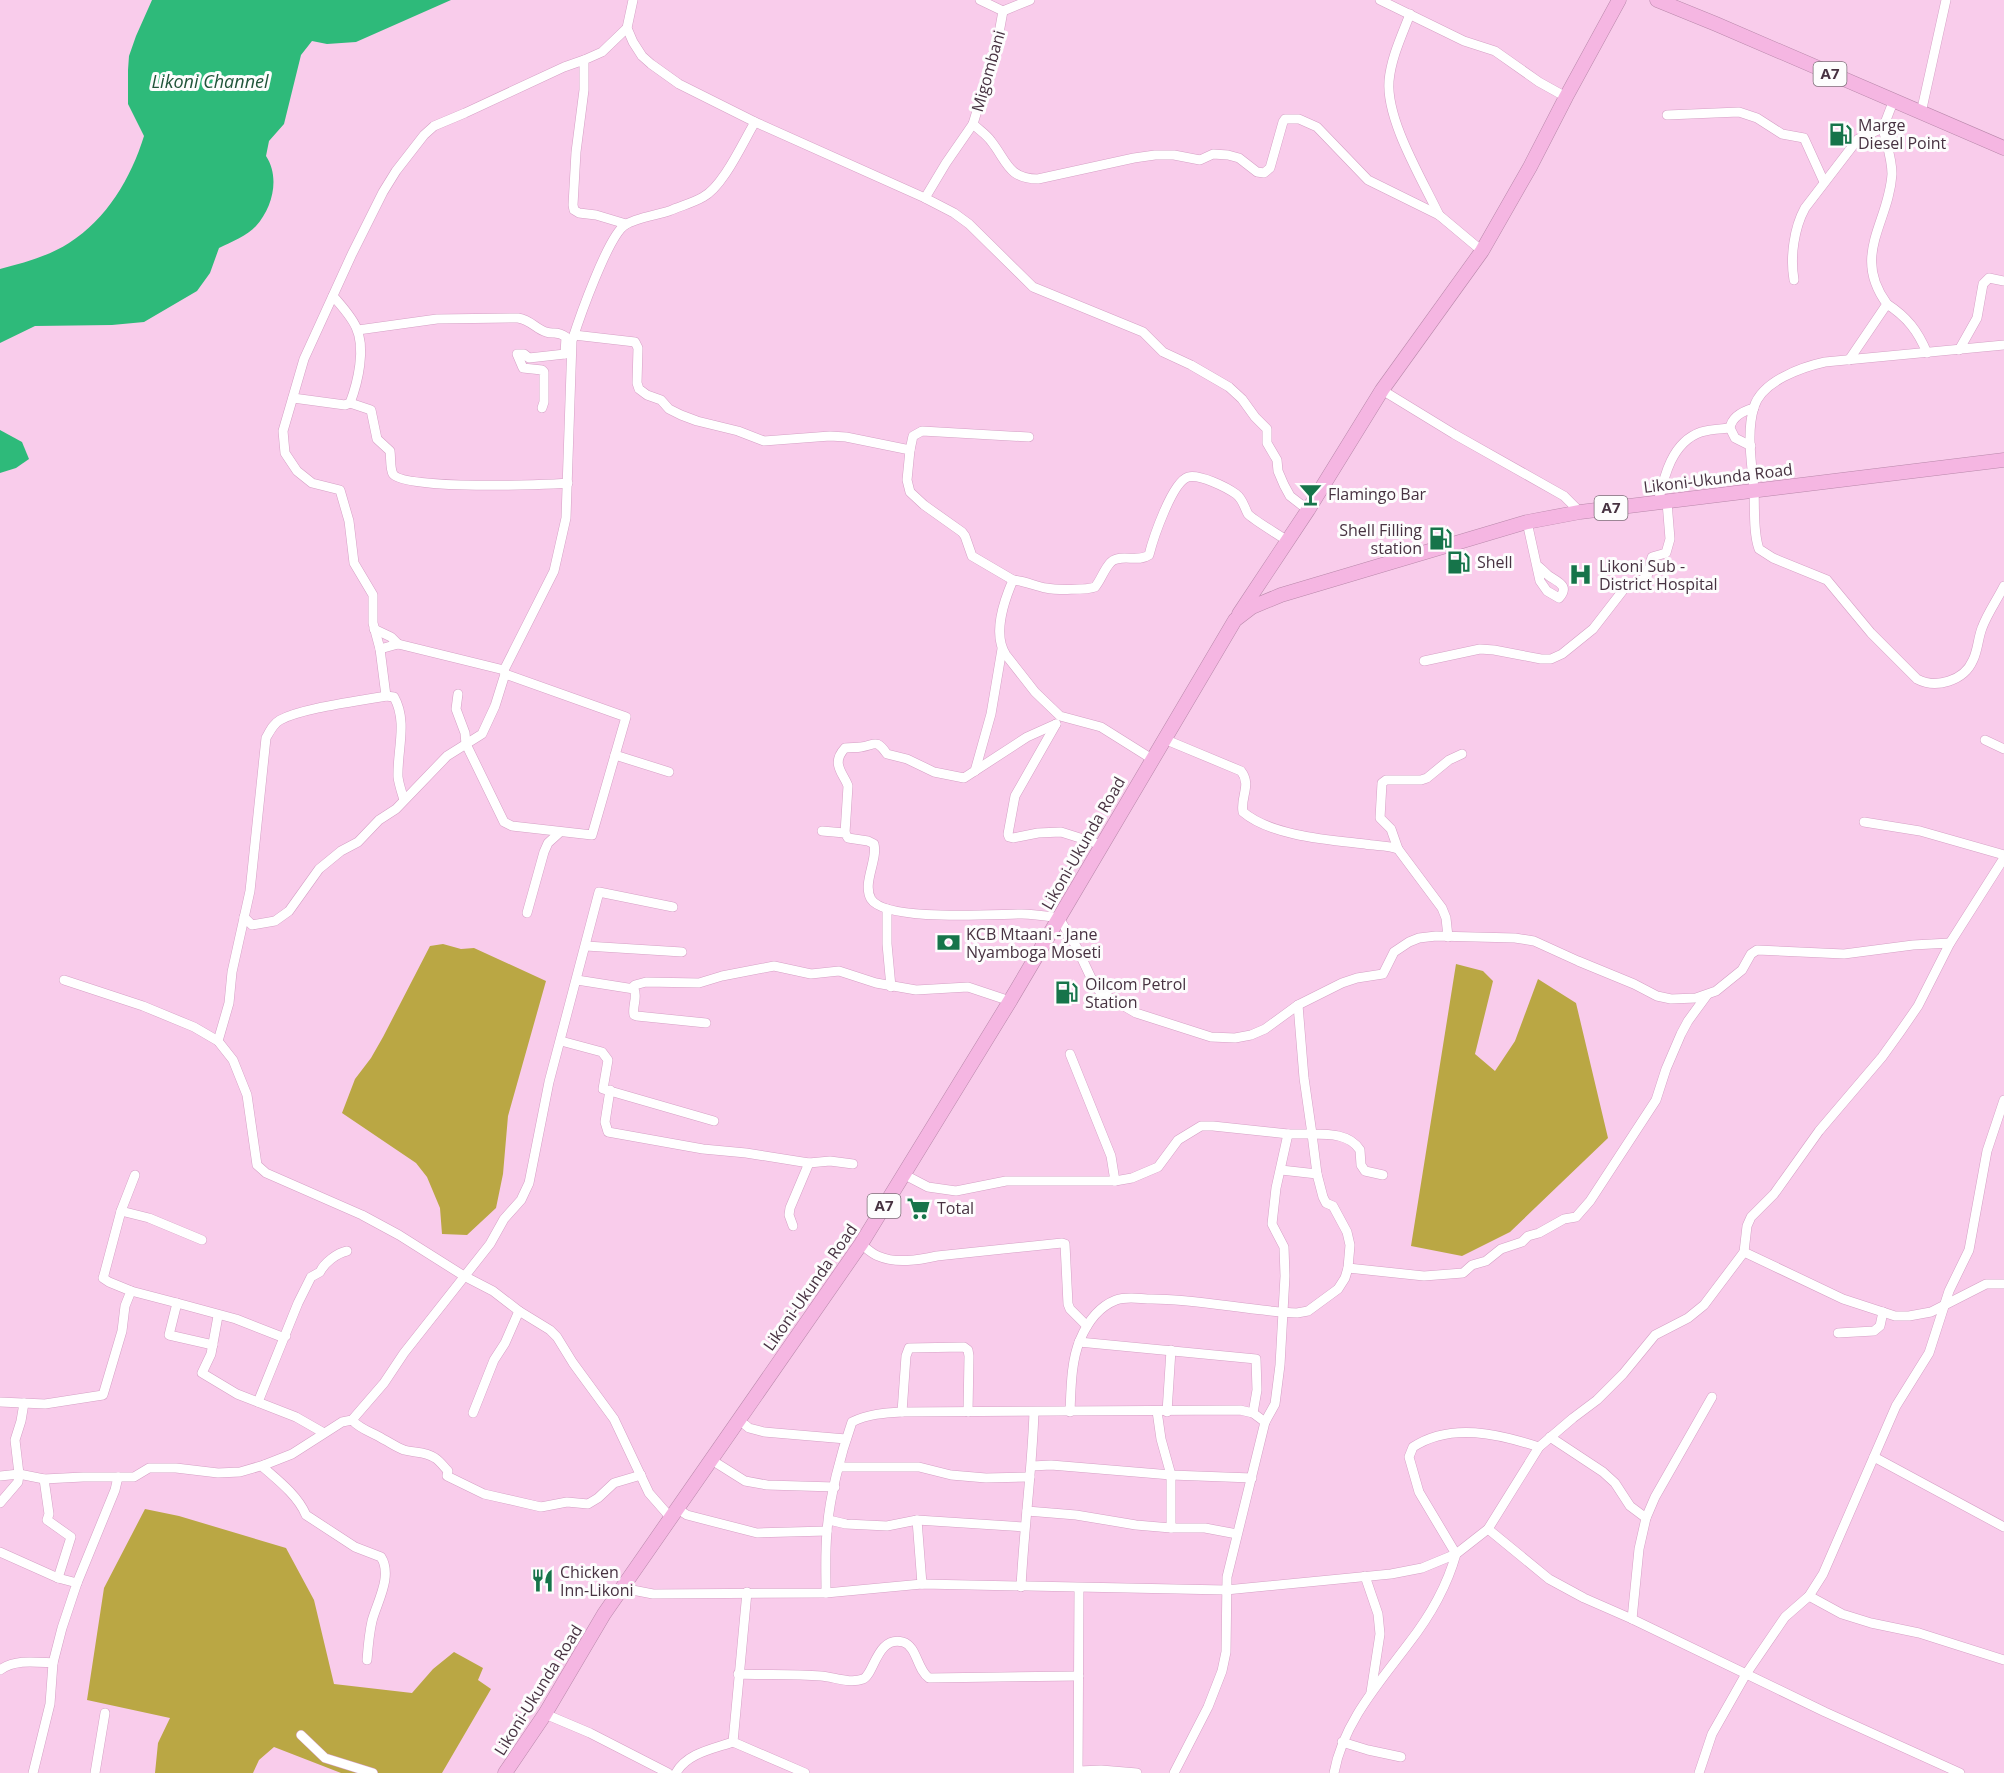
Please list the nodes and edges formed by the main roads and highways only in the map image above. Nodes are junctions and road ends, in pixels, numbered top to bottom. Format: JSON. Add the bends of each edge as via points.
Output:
{"nodes":[{"id":1,"x":1657,"y":0,"type":"edge"},
{"id":2,"x":1618,"y":1,"type":"edge"},
{"id":3,"x":2004,"y":148,"type":"edge"},
{"id":4,"x":2004,"y":460,"type":"edge"},
{"id":5,"x":1267,"y":571,"type":"junction"},
{"id":6,"x":1289,"y":592,"type":"junction"},
{"id":7,"x":1235,"y":620,"type":"junction"},
{"id":8,"x":505,"y":1773,"type":"edge"}],
"edges":[{"from":1,"to":3,"type":"highway","number":"A7"},
{"from":2,"to":5,"type":"highway","number":"A7","via":[[1482,251],[1382,390]]},
{"from":4,"to":6,"type":"highway","name":"Likoni-Ukunda Road","number":"A7","via":[[1580,512],[1527,522]]},
{"from":5,"to":6,"type":"highway","via":[[1262,583],[1266,592]]},
{"from":5,"to":7,"type":"highway","number":"A7"},
{"from":6,"to":7,"type":"highway","name":"Likoni-Ukunda Road","number":"A7","via":[[1252,607]]},
{"from":7,"to":8,"type":"highway","name":"Likoni-Ukunda Road","number":"A7","via":[[861,1244],[604,1614]]}]}
